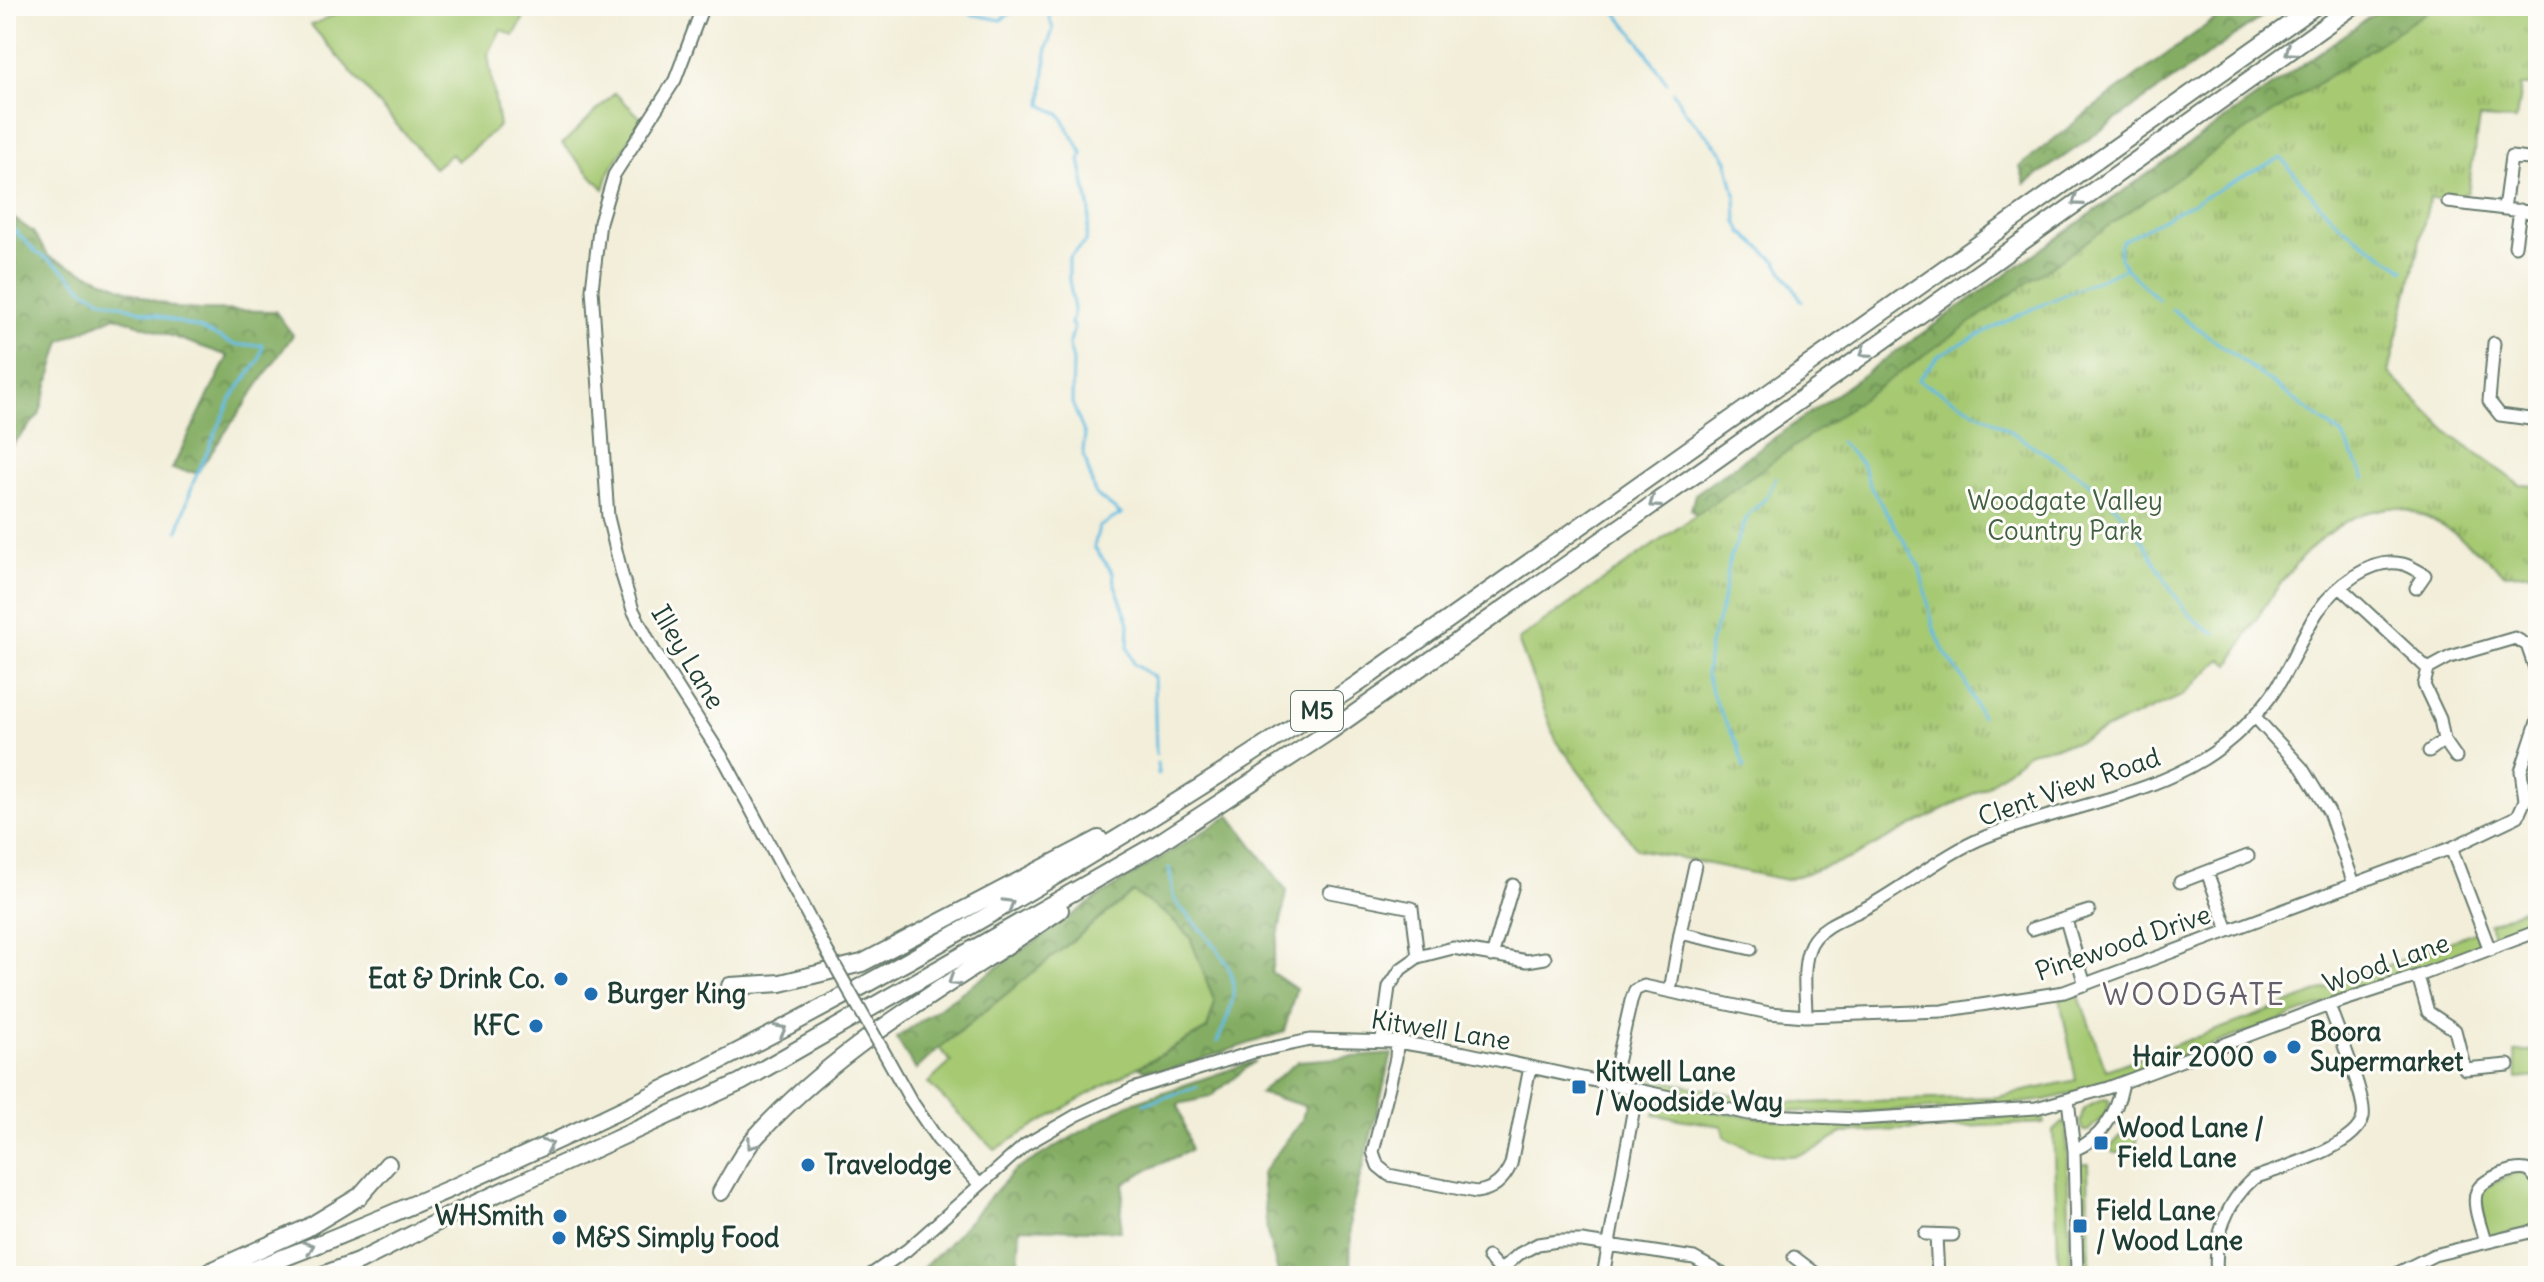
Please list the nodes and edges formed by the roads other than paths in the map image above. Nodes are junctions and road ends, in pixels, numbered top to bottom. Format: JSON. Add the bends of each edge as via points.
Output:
{"nodes":[{"id":1,"x":703,"y":6,"type":"edge"},
{"id":2,"x":2315,"y":6,"type":"edge"},
{"id":3,"x":2353,"y":6,"type":"edge"},
{"id":4,"x":2538,"y":160,"type":"edge"},
{"id":5,"x":2448,"y":202,"type":"dead end"},
{"id":6,"x":2504,"y":209,"type":"junction"},
{"id":7,"x":2520,"y":210,"type":"junction"},
{"id":8,"x":2538,"y":213,"type":"edge"},
{"id":9,"x":2515,"y":246,"type":"dead end"},
{"id":10,"x":2494,"y":343,"type":"dead end"},
{"id":11,"x":2538,"y":420,"type":"edge"},
{"id":12,"x":2341,"y":588,"type":"junction"},
{"id":13,"x":2416,"y":588,"type":"dead end"},
{"id":14,"x":2428,"y":669,"type":"junction"},
{"id":15,"x":2538,"y":677,"type":"edge"},
{"id":16,"x":2255,"y":717,"type":"junction"},
{"id":17,"x":2538,"y":719,"type":"edge"},
{"id":18,"x":2444,"y":740,"type":"junction"},
{"id":19,"x":2429,"y":751,"type":"dead end"},
{"id":20,"x":2456,"y":757,"type":"dead end"},
{"id":21,"x":1216,"y":777,"type":"junction"},
{"id":22,"x":1157,"y":844,"type":"junction"},
{"id":23,"x":2451,"y":848,"type":"junction"},
{"id":24,"x":2248,"y":856,"type":"dead end"},
{"id":25,"x":1695,"y":865,"type":"dead end"},
{"id":26,"x":2207,"y":872,"type":"junction"},
{"id":27,"x":2180,"y":882,"type":"dead end"},
{"id":28,"x":2354,"y":884,"type":"junction"},
{"id":29,"x":1513,"y":885,"type":"dead end"},
{"id":30,"x":1330,"y":892,"type":"dead end"},
{"id":31,"x":2089,"y":911,"type":"dead end"},
{"id":32,"x":2066,"y":920,"type":"junction"},
{"id":33,"x":2032,"y":929,"type":"dead end"},
{"id":34,"x":2228,"y":930,"type":"junction"},
{"id":35,"x":2538,"y":931,"type":"edge"},
{"id":36,"x":1680,"y":933,"type":"junction"},
{"id":37,"x":1751,"y":949,"type":"dead end"},
{"id":38,"x":2490,"y":950,"type":"junction"},
{"id":39,"x":1492,"y":956,"type":"junction"},
{"id":40,"x":1418,"y":957,"type":"junction"},
{"id":41,"x":1545,"y":958,"type":"dead end"},
{"id":42,"x":2418,"y":976,"type":"junction"},
{"id":43,"x":2085,"y":985,"type":"junction"},
{"id":44,"x":730,"y":986,"type":"dead end"},
{"id":45,"x":1670,"y":991,"type":"junction"},
{"id":46,"x":2329,"y":1005,"type":"junction"},
{"id":47,"x":1806,"y":1016,"type":"junction"},
{"id":48,"x":1382,"y":1039,"type":"junction"},
{"id":49,"x":1397,"y":1042,"type":"junction"},
{"id":50,"x":2508,"y":1065,"type":"dead end"},
{"id":51,"x":1530,"y":1067,"type":"junction"},
{"id":52,"x":2123,"y":1083,"type":"junction"},
{"id":53,"x":1612,"y":1085,"type":"junction"},
{"id":54,"x":1637,"y":1091,"type":"junction"},
{"id":55,"x":2068,"y":1100,"type":"junction"},
{"id":56,"x":2074,"y":1150,"type":"junction"},
{"id":57,"x":388,"y":1164,"type":"dead end"},
{"id":58,"x":2538,"y":1181,"type":"edge"},
{"id":59,"x":980,"y":1185,"type":"junction"},
{"id":60,"x":721,"y":1192,"type":"dead end"},
{"id":61,"x":2538,"y":1230,"type":"edge"},
{"id":62,"x":1953,"y":1235,"type":"dead end"},
{"id":63,"x":2485,"y":1242,"type":"junction"},
{"id":64,"x":1607,"y":1244,"type":"junction"},
{"id":65,"x":1488,"y":1257,"type":"dead end"},
{"id":66,"x":1794,"y":1257,"type":"dead end"},
{"id":67,"x":1803,"y":1272,"type":"edge"},
{"id":68,"x":1503,"y":1273,"type":"edge"},
{"id":69,"x":200,"y":1276,"type":"edge"},
{"id":70,"x":237,"y":1276,"type":"edge"},
{"id":71,"x":320,"y":1276,"type":"edge"},
{"id":72,"x":869,"y":1276,"type":"edge"},
{"id":73,"x":1603,"y":1276,"type":"edge"},
{"id":74,"x":1726,"y":1276,"type":"edge"},
{"id":75,"x":1819,"y":1276,"type":"edge"},
{"id":76,"x":1938,"y":1276,"type":"edge"},
{"id":77,"x":2077,"y":1276,"type":"edge"},
{"id":78,"x":2217,"y":1276,"type":"edge"},
{"id":79,"x":2392,"y":1276,"type":"edge"}],
"edges":[{"from":1,"to":59,"type":"street","name":"Illey Lane","bridge":true,"via":[[675,80],[614,175],[600,222],[592,289],[608,517],[629,599],[653,649],[726,763],[910,1099]]},
{"from":2,"to":21,"type":"highway","number":"M5","via":[[1331,702]]},
{"from":3,"to":22,"type":"highway","number":"M5","one_way":true,"via":[[1343,722]]},
{"from":4,"to":6,"type":"street","via":[[2511,157]]},
{"from":5,"to":6,"type":"street"},
{"from":6,"to":7,"type":"street"},
{"from":7,"to":8,"type":"street"},
{"from":7,"to":9,"type":"street"},
{"from":10,"to":11,"type":"street","via":[[2489,401],[2500,415]]},
{"from":12,"to":13,"type":"street","name":"Clent View Road","via":[[2371,566],[2388,562],[2425,575]]},
{"from":12,"to":14,"type":"street"},
{"from":12,"to":16,"type":"street","name":"Clent View Road","via":[[2319,610]]},
{"from":14,"to":15,"type":"street","via":[[2515,638],[2527,645]]},
{"from":14,"to":18,"type":"street","via":[[2424,685]]},
{"from":16,"to":28,"type":"street","via":[[2302,768],[2329,812]]},
{"from":16,"to":47,"type":"street","name":"Clent View Road","via":[[2191,767],[2133,792],[1981,838],[1822,929],[1806,961]]},
{"from":17,"to":23,"type":"street","name":"Pinewood Drive","via":[[2521,771],[2525,800],[2518,816]]},
{"from":18,"to":19,"type":"street"},
{"from":18,"to":20,"type":"street"},
{"from":21,"to":44,"type":"highway","via":[[862,963],[781,983]]},
{"from":70,"to":21,"type":"highway","number":"M5","one_way":true,"via":[[454,1188],[660,1093],[952,937]]},
{"from":22,"to":60,"type":"highway","one_way":true,"via":[[825,1070],[752,1142]]},
{"from":22,"to":71,"type":"highway","number":"M5","via":[[741,1082]]},
{"from":23,"to":28,"type":"street","name":"Pinewood Drive"},
{"from":23,"to":38,"type":"street"},
{"from":24,"to":26,"type":"street"},
{"from":25,"to":36,"type":"street"},
{"from":26,"to":27,"type":"street"},
{"from":26,"to":34,"type":"street"},
{"from":28,"to":34,"type":"street","name":"Pinewood Drive"},
{"from":29,"to":39,"type":"street"},
{"from":30,"to":40,"type":"street","via":[[1412,908]]},
{"from":31,"to":32,"type":"street"},
{"from":32,"to":33,"type":"street"},
{"from":32,"to":43,"type":"street"},
{"from":34,"to":43,"type":"street","name":"Pinewood Drive"},
{"from":35,"to":38,"type":"street","name":"Wood Lane"},
{"from":36,"to":37,"type":"street"},
{"from":36,"to":45,"type":"street"},
{"from":38,"to":42,"type":"street","name":"Wood Lane"},
{"from":39,"to":40,"type":"street","via":[[1453,948]]},
{"from":39,"to":41,"type":"street"},
{"from":40,"to":48,"type":"street","via":[[1389,987]]},
{"from":42,"to":46,"type":"street","name":"Wood Lane"},
{"from":42,"to":50,"type":"street","via":[[2428,1012],[2455,1030],[2465,1069]]},
{"from":43,"to":47,"type":"street","name":"Pinewood Drive","via":[[1942,1011]]},
{"from":45,"to":47,"type":"street","name":"Pinewood Drive"},
{"from":45,"to":53,"type":"street","name":"Pinewood Drive","via":[[1644,986],[1635,990]]},
{"from":46,"to":52,"type":"street","name":"Wood Lane"},
{"from":46,"to":78,"type":"street","via":[[2361,1096],[2364,1114],[2358,1129],[2345,1141],[2243,1187],[2223,1219]]},
{"from":48,"to":49,"type":"street","name":"Kitwell Lane"},
{"from":48,"to":59,"type":"street","name":"Kitwell Lane","via":[[1310,1040],[1133,1089],[1025,1145]]},
{"from":49,"to":51,"type":"street","name":"Kitwell Lane"},
{"from":49,"to":51,"type":"street","via":[[1373,1152],[1378,1166],[1389,1175],[1476,1192],[1498,1184],[1511,1164]]},
{"from":51,"to":53,"type":"street","name":"Kitwell Lane"},
{"from":52,"to":55,"type":"street","name":"Wood Lane"},
{"from":52,"to":56,"type":"street","via":[[2118,1105],[2099,1135]]},
{"from":53,"to":54,"type":"street","name":"Kitwell Lane"},
{"from":54,"to":55,"type":"street","name":"Kitwell Lane","via":[[1749,1114],[1805,1118],[1940,1116]]},
{"from":54,"to":64,"type":"street"},
{"from":55,"to":56,"type":"street"},
{"from":56,"to":77,"type":"street"},
{"from":57,"to":69,"type":"highway","via":[[360,1196],[307,1228]]},
{"from":58,"to":63,"type":"street","via":[[2519,1169],[2489,1178],[2478,1188],[2475,1199]]},
{"from":59,"to":72,"type":"street","name":"Kitwell Lane"},
{"from":61,"to":63,"type":"street"},
{"from":62,"to":76,"type":"street","via":[[1930,1235]]},
{"from":63,"to":79,"type":"street","via":[[2434,1255]]},
{"from":64,"to":68,"type":"street","via":[[1538,1244],[1519,1254]]},
{"from":64,"to":73,"type":"street"},
{"from":64,"to":74,"type":"street","via":[[1694,1258]]},
{"from":65,"to":68,"type":"street"},
{"from":66,"to":67,"type":"street"},
{"from":67,"to":75,"type":"street"}]}
